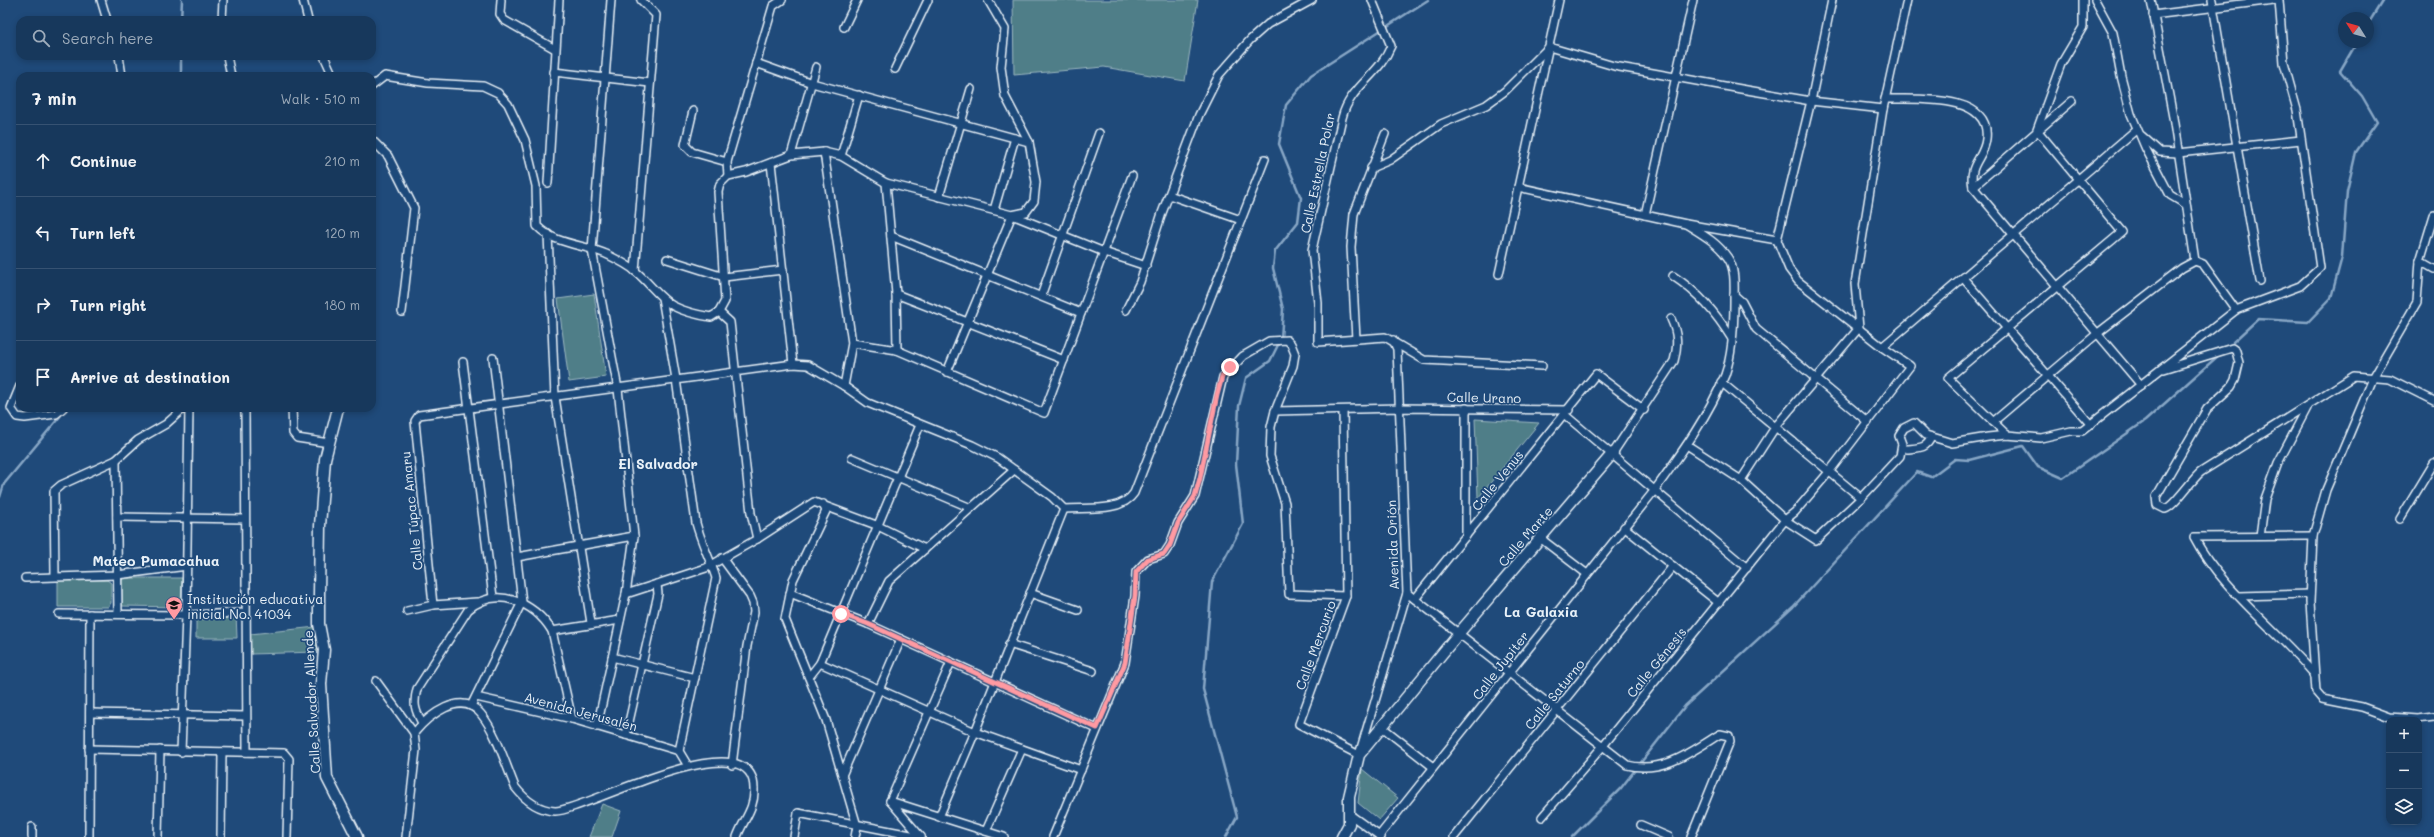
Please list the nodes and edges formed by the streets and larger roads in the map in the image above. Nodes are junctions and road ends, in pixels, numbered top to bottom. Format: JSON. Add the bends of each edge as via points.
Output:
{"nodes":[{"id":1,"x":101,"y":0,"type":"edge"},
{"id":2,"x":222,"y":0,"type":"edge"},
{"id":3,"x":303,"y":0,"type":"edge"},
{"id":4,"x":501,"y":0,"type":"edge"},
{"id":5,"x":559,"y":0,"type":"edge"},
{"id":6,"x":611,"y":0,"type":"edge"},
{"id":7,"x":641,"y":0,"type":"edge"},
{"id":8,"x":782,"y":0,"type":"edge"},
{"id":9,"x":857,"y":0,"type":"edge"},
{"id":10,"x":928,"y":0,"type":"edge"},
{"id":11,"x":988,"y":0,"type":"edge"},
{"id":12,"x":1312,"y":0,"type":"edge"},
{"id":13,"x":1372,"y":0,"type":"edge"},
{"id":14,"x":1559,"y":0,"type":"edge"},
{"id":15,"x":1693,"y":0,"type":"edge"},
{"id":16,"x":1832,"y":0,"type":"edge"},
{"id":17,"x":1907,"y":0,"type":"edge"},
{"id":18,"x":2083,"y":0,"type":"edge"},
{"id":19,"x":2095,"y":0,"type":"edge"},
{"id":20,"x":2151,"y":0,"type":"edge"},
{"id":21,"x":2212,"y":0,"type":"edge"},
{"id":22,"x":2274,"y":0,"type":"edge"},
{"id":23,"x":2279,"y":0,"type":"edge"},
{"id":24,"x":2213,"y":8,"type":"junction"},
{"id":25,"x":2153,"y":15,"type":"junction"},
{"id":26,"x":106,"y":16,"type":"edge"},
{"id":27,"x":222,"y":16,"type":"edge"},
{"id":28,"x":307,"y":16,"type":"edge"},
{"id":29,"x":844,"y":26,"type":"dead end"},
{"id":30,"x":1549,"y":47,"type":"junction"},
{"id":31,"x":555,"y":49,"type":"junction"},
{"id":32,"x":120,"y":60,"type":"edge"},
{"id":33,"x":227,"y":60,"type":"edge"},
{"id":34,"x":326,"y":60,"type":"edge"},
{"id":35,"x":756,"y":63,"type":"junction"},
{"id":36,"x":816,"y":67,"type":"dead end"},
{"id":37,"x":895,"y":69,"type":"dead end"},
{"id":38,"x":121,"y":72,"type":"edge"},
{"id":39,"x":231,"y":72,"type":"edge"},
{"id":40,"x":331,"y":72,"type":"edge"},
{"id":41,"x":554,"y":72,"type":"junction"},
{"id":42,"x":1676,"y":75,"type":"junction"},
{"id":43,"x":605,"y":78,"type":"junction"},
{"id":44,"x":376,"y":83,"type":"edge"},
{"id":45,"x":650,"y":83,"type":"junction"},
{"id":46,"x":812,"y":83,"type":"junction"},
{"id":47,"x":971,"y":89,"type":"dead end"},
{"id":48,"x":859,"y":96,"type":"junction"},
{"id":49,"x":1885,"y":100,"type":"junction"},
{"id":50,"x":1811,"y":101,"type":"junction"},
{"id":51,"x":2072,"y":101,"type":"dead end"},
{"id":52,"x":1883,"y":109,"type":"junction"},
{"id":53,"x":693,"y":111,"type":"dead end"},
{"id":54,"x":960,"y":123,"type":"junction"},
{"id":55,"x":2037,"y":130,"type":"junction"},
{"id":56,"x":2138,"y":131,"type":"junction"},
{"id":57,"x":1099,"y":133,"type":"dead end"},
{"id":58,"x":1385,"y":134,"type":"dead end"},
{"id":59,"x":1015,"y":138,"type":"junction"},
{"id":60,"x":2301,"y":140,"type":"junction"},
{"id":61,"x":1028,"y":142,"type":"junction"},
{"id":62,"x":376,"y":145,"type":"edge"},
{"id":63,"x":2237,"y":147,"type":"junction"},
{"id":64,"x":824,"y":152,"type":"junction"},
{"id":65,"x":2178,"y":153,"type":"junction"},
{"id":66,"x":791,"y":154,"type":"junction"},
{"id":67,"x":841,"y":156,"type":"junction"},
{"id":68,"x":1265,"y":160,"type":"dead end"},
{"id":69,"x":727,"y":162,"type":"junction"},
{"id":70,"x":771,"y":163,"type":"junction"},
{"id":71,"x":1371,"y":168,"type":"junction"},
{"id":72,"x":728,"y":176,"type":"junction"},
{"id":73,"x":1132,"y":176,"type":"dead end"},
{"id":74,"x":2078,"y":180,"type":"junction"},
{"id":75,"x":548,"y":183,"type":"dead end"},
{"id":76,"x":886,"y":183,"type":"junction"},
{"id":77,"x":1518,"y":187,"type":"junction"},
{"id":78,"x":1973,"y":188,"type":"junction"},
{"id":79,"x":1169,"y":195,"type":"junction"},
{"id":80,"x":939,"y":197,"type":"junction"},
{"id":81,"x":2185,"y":204,"type":"junction"},
{"id":82,"x":994,"y":210,"type":"junction"},
{"id":83,"x":1012,"y":215,"type":"junction"},
{"id":84,"x":1645,"y":215,"type":"junction"},
{"id":85,"x":2434,"y":215,"type":"edge"},
{"id":86,"x":1241,"y":220,"type":"junction"},
{"id":87,"x":1686,"y":224,"type":"junction"},
{"id":88,"x":548,"y":234,"type":"junction"},
{"id":89,"x":1064,"y":234,"type":"junction"},
{"id":90,"x":2014,"y":234,"type":"junction"},
{"id":91,"x":891,"y":236,"type":"junction"},
{"id":92,"x":1777,"y":240,"type":"junction"},
{"id":93,"x":592,"y":250,"type":"junction"},
{"id":94,"x":1104,"y":252,"type":"junction"},
{"id":95,"x":667,"y":259,"type":"dead end"},
{"id":96,"x":2195,"y":261,"type":"junction"},
{"id":97,"x":2420,"y":261,"type":"junction"},
{"id":98,"x":1146,"y":266,"type":"junction"},
{"id":99,"x":2434,"y":268,"type":"edge"},
{"id":100,"x":783,"y":270,"type":"junction"},
{"id":101,"x":635,"y":271,"type":"junction"},
{"id":102,"x":1499,"y":274,"type":"dead end"},
{"id":103,"x":988,"y":276,"type":"junction"},
{"id":104,"x":1673,"y":276,"type":"dead end"},
{"id":105,"x":724,"y":277,"type":"junction"},
{"id":106,"x":1963,"y":278,"type":"junction"},
{"id":107,"x":2260,"y":281,"type":"dead end"},
{"id":108,"x":2057,"y":285,"type":"junction"},
{"id":109,"x":896,"y":294,"type":"junction"},
{"id":110,"x":1734,"y":295,"type":"junction"},
{"id":111,"x":1041,"y":296,"type":"junction"},
{"id":112,"x":662,"y":298,"type":"junction"},
{"id":113,"x":1126,"y":310,"type":"dead end"},
{"id":114,"x":2236,"y":310,"type":"junction"},
{"id":115,"x":402,"y":312,"type":"dead end"},
{"id":116,"x":719,"y":312,"type":"junction"},
{"id":117,"x":1081,"y":313,"type":"junction"},
{"id":118,"x":1671,"y":319,"type":"dead end"},
{"id":119,"x":969,"y":324,"type":"junction"},
{"id":120,"x":1859,"y":328,"type":"junction"},
{"id":121,"x":2006,"y":328,"type":"junction"},
{"id":122,"x":2098,"y":333,"type":"junction"},
{"id":123,"x":1356,"y":339,"type":"junction"},
{"id":124,"x":1732,"y":339,"type":"junction"},
{"id":125,"x":1393,"y":340,"type":"junction"},
{"id":126,"x":852,"y":343,"type":"junction"},
{"id":127,"x":1882,"y":347,"type":"junction"},
{"id":128,"x":896,"y":350,"type":"junction"},
{"id":129,"x":493,"y":358,"type":"dead end"},
{"id":130,"x":1064,"y":360,"type":"junction"},
{"id":131,"x":463,"y":362,"type":"dead end"},
{"id":132,"x":793,"y":364,"type":"junction"},
{"id":133,"x":1542,"y":366,"type":"dead end"},
{"id":134,"x":2160,"y":370,"type":"junction"},
{"id":135,"x":736,"y":372,"type":"junction"},
{"id":136,"x":947,"y":372,"type":"junction"},
{"id":137,"x":2048,"y":375,"type":"junction"},
{"id":138,"x":2374,"y":376,"type":"junction"},
{"id":139,"x":676,"y":379,"type":"junction"},
{"id":140,"x":1816,"y":379,"type":"junction"},
{"id":141,"x":1721,"y":382,"type":"junction"},
{"id":142,"x":2141,"y":385,"type":"junction"},
{"id":143,"x":844,"y":386,"type":"junction"},
{"id":144,"x":618,"y":389,"type":"junction"},
{"id":145,"x":16,"y":396,"type":"edge"},
{"id":146,"x":555,"y":397,"type":"junction"},
{"id":147,"x":2434,"y":402,"type":"edge"},
{"id":148,"x":499,"y":405,"type":"junction"},
{"id":149,"x":2308,"y":406,"type":"junction"},
{"id":150,"x":1400,"y":408,"type":"junction"},
{"id":151,"x":1466,"y":408,"type":"junction"},
{"id":152,"x":469,"y":409,"type":"junction"},
{"id":153,"x":1343,"y":410,"type":"junction"},
{"id":154,"x":1644,"y":410,"type":"junction"},
{"id":155,"x":1275,"y":411,"type":"junction"},
{"id":156,"x":58,"y":412,"type":"edge"},
{"id":157,"x":180,"y":412,"type":"edge"},
{"id":158,"x":188,"y":412,"type":"edge"},
{"id":159,"x":245,"y":412,"type":"edge"},
{"id":160,"x":292,"y":412,"type":"edge"},
{"id":161,"x":337,"y":412,"type":"edge"},
{"id":162,"x":1567,"y":412,"type":"junction"},
{"id":163,"x":1868,"y":422,"type":"junction"},
{"id":164,"x":1994,"y":422,"type":"junction"},
{"id":165,"x":920,"y":425,"type":"junction"},
{"id":166,"x":2091,"y":425,"type":"junction"},
{"id":167,"x":1776,"y":426,"type":"junction"},
{"id":168,"x":2007,"y":435,"type":"junction"},
{"id":169,"x":1931,"y":437,"type":"junction"},
{"id":170,"x":329,"y":443,"type":"junction"},
{"id":171,"x":1687,"y":445,"type":"junction"},
{"id":172,"x":1907,"y":449,"type":"dead end"},
{"id":173,"x":1612,"y":454,"type":"junction"},
{"id":174,"x":852,"y":458,"type":"dead end"},
{"id":175,"x":116,"y":460,"type":"junction"},
{"id":176,"x":2434,"y":463,"type":"edge"},
{"id":177,"x":1014,"y":470,"type":"junction"},
{"id":178,"x":1829,"y":472,"type":"junction"},
{"id":179,"x":898,"y":476,"type":"junction"},
{"id":180,"x":1741,"y":480,"type":"junction"},
{"id":181,"x":1654,"y":491,"type":"junction"},
{"id":182,"x":1861,"y":498,"type":"junction"},
{"id":183,"x":823,"y":504,"type":"junction"},
{"id":184,"x":971,"y":508,"type":"junction"},
{"id":185,"x":1064,"y":509,"type":"junction"},
{"id":186,"x":117,"y":517,"type":"junction"},
{"id":187,"x":188,"y":518,"type":"junction"},
{"id":188,"x":245,"y":519,"type":"junction"},
{"id":189,"x":2400,"y":519,"type":"dead end"},
{"id":190,"x":1785,"y":520,"type":"junction"},
{"id":191,"x":876,"y":526,"type":"junction"},
{"id":192,"x":1624,"y":527,"type":"junction"},
{"id":193,"x":634,"y":536,"type":"junction"},
{"id":194,"x":1466,"y":536,"type":"junction"},
{"id":195,"x":2260,"y":536,"type":"junction"},
{"id":196,"x":2313,"y":536,"type":"junction"},
{"id":197,"x":1540,"y":538,"type":"junction"},
{"id":198,"x":757,"y":539,"type":"junction"},
{"id":199,"x":579,"y":546,"type":"junction"},
{"id":200,"x":925,"y":549,"type":"junction"},
{"id":201,"x":517,"y":557,"type":"junction"},
{"id":202,"x":722,"y":558,"type":"junction"},
{"id":203,"x":712,"y":564,"type":"junction"},
{"id":204,"x":186,"y":566,"type":"junction"},
{"id":205,"x":1673,"y":566,"type":"junction"},
{"id":206,"x":1747,"y":568,"type":"junction"},
{"id":207,"x":1587,"y":574,"type":"junction"},
{"id":208,"x":55,"y":576,"type":"junction"},
{"id":209,"x":117,"y":576,"type":"junction"},
{"id":210,"x":25,"y":578,"type":"dead end"},
{"id":211,"x":657,"y":584,"type":"junction"},
{"id":212,"x":790,"y":593,"type":"junction"},
{"id":213,"x":1030,"y":593,"type":"junction"},
{"id":214,"x":1408,"y":593,"type":"junction"},
{"id":215,"x":626,"y":594,"type":"junction"},
{"id":216,"x":2310,"y":594,"type":"junction"},
{"id":217,"x":1346,"y":596,"type":"junction"},
{"id":218,"x":2239,"y":596,"type":"junction"},
{"id":219,"x":493,"y":597,"type":"junction"},
{"id":220,"x":1415,"y":599,"type":"junction"},
{"id":221,"x":477,"y":602,"type":"junction"},
{"id":222,"x":522,"y":602,"type":"junction"},
{"id":223,"x":1719,"y":603,"type":"junction"},
{"id":224,"x":433,"y":605,"type":"junction"},
{"id":225,"x":1078,"y":610,"type":"dead end"},
{"id":226,"x":407,"y":611,"type":"dead end"},
{"id":227,"x":246,"y":613,"type":"junction"},
{"id":228,"x":59,"y":614,"type":"dead end"},
{"id":229,"x":90,"y":614,"type":"junction"},
{"id":230,"x":118,"y":614,"type":"junction"},
{"id":231,"x":841,"y":614,"type":"junction"},
{"id":232,"x":186,"y":615,"type":"junction"},
{"id":233,"x":620,"y":620,"type":"junction"},
{"id":234,"x":591,"y":623,"type":"junction"},
{"id":235,"x":868,"y":624,"type":"junction"},
{"id":236,"x":552,"y":631,"type":"junction"},
{"id":237,"x":1459,"y":633,"type":"junction"},
{"id":238,"x":901,"y":639,"type":"junction"},
{"id":239,"x":1009,"y":644,"type":"junction"},
{"id":240,"x":612,"y":657,"type":"junction"},
{"id":241,"x":951,"y":662,"type":"junction"},
{"id":242,"x":820,"y":663,"type":"junction"},
{"id":243,"x":642,"y":665,"type":"junction"},
{"id":244,"x":1093,"y":671,"type":"dead end"},
{"id":245,"x":1509,"y":673,"type":"junction"},
{"id":246,"x":2314,"y":674,"type":"junction"},
{"id":247,"x":809,"y":677,"type":"junction"},
{"id":248,"x":695,"y":678,"type":"junction"},
{"id":249,"x":376,"y":681,"type":"dead end"},
{"id":250,"x":994,"y":681,"type":"junction"},
{"id":251,"x":881,"y":690,"type":"junction"},
{"id":252,"x":476,"y":697,"type":"junction"},
{"id":253,"x":470,"y":706,"type":"junction"},
{"id":254,"x":1556,"y":710,"type":"junction"},
{"id":255,"x":929,"y":712,"type":"junction"},
{"id":256,"x":90,"y":713,"type":"junction"},
{"id":257,"x":182,"y":715,"type":"junction"},
{"id":258,"x":246,"y":716,"type":"junction"},
{"id":259,"x":2434,"y":717,"type":"edge"},
{"id":260,"x":572,"y":718,"type":"junction"},
{"id":261,"x":422,"y":723,"type":"junction"},
{"id":262,"x":597,"y":727,"type":"junction"},
{"id":263,"x":1382,"y":727,"type":"junction"},
{"id":264,"x":1097,"y":728,"type":"junction"},
{"id":265,"x":975,"y":732,"type":"junction"},
{"id":266,"x":414,"y":733,"type":"junction"},
{"id":267,"x":626,"y":735,"type":"junction"},
{"id":268,"x":1602,"y":747,"type":"junction"},
{"id":269,"x":1022,"y":749,"type":"junction"},
{"id":270,"x":89,"y":750,"type":"junction"},
{"id":271,"x":160,"y":750,"type":"junction"},
{"id":272,"x":181,"y":752,"type":"junction"},
{"id":273,"x":222,"y":752,"type":"junction"},
{"id":274,"x":246,"y":752,"type":"junction"},
{"id":275,"x":679,"y":752,"type":"junction"},
{"id":276,"x":1359,"y":755,"type":"junction"},
{"id":277,"x":732,"y":765,"type":"junction"},
{"id":278,"x":688,"y":766,"type":"junction"},
{"id":279,"x":1434,"y":767,"type":"junction"},
{"id":280,"x":1080,"y":770,"type":"junction"},
{"id":281,"x":843,"y":773,"type":"junction"},
{"id":282,"x":890,"y":801,"type":"junction"},
{"id":283,"x":1349,"y":814,"type":"junction"},
{"id":284,"x":939,"y":816,"type":"junction"},
{"id":285,"x":1542,"y":817,"type":"dead end"},
{"id":286,"x":349,"y":824,"type":"junction"},
{"id":287,"x":1641,"y":825,"type":"dead end"},
{"id":288,"x":857,"y":826,"type":"junction"},
{"id":289,"x":32,"y":827,"type":"dead end"},
{"id":290,"x":986,"y":831,"type":"junction"},
{"id":291,"x":1380,"y":836,"type":"edge"},
{"id":292,"x":32,"y":837,"type":"edge"},
{"id":293,"x":89,"y":837,"type":"edge"},
{"id":294,"x":158,"y":837,"type":"edge"},
{"id":295,"x":221,"y":837,"type":"edge"},
{"id":296,"x":287,"y":837,"type":"edge"},
{"id":297,"x":350,"y":837,"type":"edge"},
{"id":298,"x":357,"y":837,"type":"edge"},
{"id":299,"x":406,"y":837,"type":"edge"},
{"id":300,"x":737,"y":837,"type":"edge"},
{"id":301,"x":794,"y":837,"type":"edge"},
{"id":302,"x":855,"y":837,"type":"edge"},
{"id":303,"x":921,"y":837,"type":"edge"},
{"id":304,"x":1004,"y":837,"type":"edge"},
{"id":305,"x":1053,"y":837,"type":"edge"},
{"id":306,"x":1342,"y":837,"type":"edge"},
{"id":307,"x":1454,"y":837,"type":"edge"},
{"id":308,"x":1669,"y":837,"type":"edge"},
{"id":309,"x":1691,"y":837,"type":"edge"}],
"edges":[{"from":1,"to":26,"type":"street"},
{"from":2,"to":27,"type":"street"},
{"from":3,"to":28,"type":"street"},
{"from":4,"to":31,"type":"street","via":[[500,14],[504,20]]},
{"from":5,"to":31,"type":"street"},
{"from":6,"to":43,"type":"street"},
{"from":7,"to":45,"type":"street","via":[[656,15]]},
{"from":8,"to":35,"type":"street","via":[[773,6]]},
{"from":9,"to":29,"type":"street"},
{"from":10,"to":37,"type":"street"},
{"from":11,"to":61,"type":"street","via":[[1005,28],[1001,67],[1005,96]]},
{"from":12,"to":79,"type":"street","via":[[1268,24],[1219,74],[1199,115]]},
{"from":13,"to":123,"type":"street","name":"Calle Estrella Polar","via":[[1391,46],[1385,60],[1353,92],[1345,105],[1312,250],[1318,303],[1318,342]]},
{"from":14,"to":30,"type":"street"},
{"from":15,"to":42,"type":"street"},
{"from":16,"to":50,"type":"street"},
{"from":17,"to":49,"type":"street"},
{"from":18,"to":55,"type":"street","via":[[2083,27],[2061,64]]},
{"from":19,"to":56,"type":"street","via":[[2113,33],[2121,76]]},
{"from":20,"to":25,"type":"street"},
{"from":21,"to":24,"type":"street"},
{"from":22,"to":24,"type":"street"},
{"from":23,"to":60,"type":"street","via":[[2284,63],[2297,110]]},
{"from":24,"to":25,"type":"street"},
{"from":24,"to":63,"type":"street"},
{"from":25,"to":65,"type":"street"},
{"from":30,"to":42,"type":"street","via":[[1614,66]]},
{"from":30,"to":71,"type":"street","via":[[1486,105],[1441,124],[1390,160]]},
{"from":30,"to":77,"type":"street"},
{"from":31,"to":41,"type":"street"},
{"from":32,"to":38,"type":"street"},
{"from":33,"to":39,"type":"street"},
{"from":34,"to":40,"type":"street"},
{"from":35,"to":46,"type":"street"},
{"from":35,"to":69,"type":"street"},
{"from":36,"to":46,"type":"street"},
{"from":41,"to":43,"type":"street"},
{"from":41,"to":75,"type":"street"},
{"from":42,"to":50,"type":"street"},
{"from":42,"to":84,"type":"street"},
{"from":43,"to":45,"type":"street"},
{"from":43,"to":93,"type":"street"},
{"from":44,"to":88,"type":"street","via":[[385,76],[428,84],[483,86],[498,93],[508,104],[526,140],[536,186],[537,226]]},
{"from":45,"to":101,"type":"street"},
{"from":46,"to":48,"type":"street"},
{"from":46,"to":66,"type":"street"},
{"from":47,"to":54,"type":"street"},
{"from":48,"to":54,"type":"street"},
{"from":48,"to":67,"type":"street"},
{"from":49,"to":52,"type":"street"},
{"from":49,"to":78,"type":"street","via":[[1955,102],[1971,108],[1982,118],[1986,139],[1971,175]]},
{"from":50,"to":52,"type":"street"},
{"from":50,"to":92,"type":"street"},
{"from":51,"to":55,"type":"street"},
{"from":52,"to":120,"type":"street","via":[[1855,284]]},
{"from":53,"to":69,"type":"street","via":[[685,145],[692,152]]},
{"from":54,"to":59,"type":"street"},
{"from":54,"to":80,"type":"street"},
{"from":55,"to":74,"type":"street"},
{"from":55,"to":78,"type":"street"},
{"from":56,"to":65,"type":"street","via":[[2160,152]]},
{"from":56,"to":74,"type":"street"},
{"from":56,"to":81,"type":"street","via":[[2170,195]]},
{"from":57,"to":89,"type":"street"},
{"from":58,"to":71,"type":"street"},
{"from":59,"to":61,"type":"street"},
{"from":59,"to":82,"type":"street"},
{"from":60,"to":63,"type":"street"},
{"from":60,"to":114,"type":"street","via":[[2320,268],[2300,286]]},
{"from":61,"to":83,"type":"street","via":[[1036,182],[1034,201],[1026,212]]},
{"from":62,"to":115,"type":"street","via":[[388,156],[414,208]]},
{"from":63,"to":65,"type":"street"},
{"from":63,"to":107,"type":"street"},
{"from":64,"to":66,"type":"street"},
{"from":64,"to":67,"type":"street"},
{"from":64,"to":126,"type":"street"},
{"from":65,"to":81,"type":"street"},
{"from":66,"to":70,"type":"street"},
{"from":67,"to":76,"type":"street"},
{"from":68,"to":86,"type":"street"},
{"from":69,"to":72,"type":"street"},
{"from":70,"to":72,"type":"street"},
{"from":70,"to":100,"type":"street"},
{"from":71,"to":123,"type":"street","via":[[1354,214],[1351,236]]},
{"from":72,"to":105,"type":"street","via":[[720,184],[718,192]]},
{"from":73,"to":94,"type":"street"},
{"from":74,"to":90,"type":"street"},
{"from":74,"to":108,"type":"street","via":[[2122,232]]},
{"from":76,"to":80,"type":"street"},
{"from":76,"to":91,"type":"street"},
{"from":77,"to":84,"type":"street"},
{"from":77,"to":102,"type":"street"},
{"from":78,"to":90,"type":"street"},
{"from":79,"to":86,"type":"street"},
{"from":79,"to":98,"type":"street"},
{"from":80,"to":82,"type":"street"},
{"from":81,"to":96,"type":"street"},
{"from":82,"to":83,"type":"street"},
{"from":83,"to":89,"type":"street"},
{"from":83,"to":103,"type":"street"},
{"from":84,"to":87,"type":"street"},
{"from":85,"to":97,"type":"street"},
{"from":86,"to":185,"type":"street","via":[[1134,493],[1129,501],[1118,505]]},
{"from":87,"to":92,"type":"street"},
{"from":87,"to":110,"type":"street","name":"Calle Jupiter","via":[[1717,244],[1729,259],[1734,275]]},
{"from":88,"to":93,"type":"street"},
{"from":88,"to":146,"type":"street"},
{"from":89,"to":94,"type":"street"},
{"from":89,"to":111,"type":"street"},
{"from":90,"to":106,"type":"street"},
{"from":90,"to":108,"type":"street"},
{"from":91,"to":103,"type":"street"},
{"from":91,"to":109,"type":"street"},
{"from":92,"to":120,"type":"street","via":[[1789,269],[1798,281]]},
{"from":93,"to":101,"type":"street","via":[[605,253]]},
{"from":93,"to":144,"type":"street"},
{"from":94,"to":98,"type":"street"},
{"from":94,"to":117,"type":"street"},
{"from":95,"to":105,"type":"street"},
{"from":96,"to":114,"type":"street","via":[[2203,264]]},
{"from":96,"to":122,"type":"street","via":[[2182,268]]},
{"from":97,"to":99,"type":"street"},
{"from":97,"to":138,"type":"street","via":[[2417,302]]},
{"from":98,"to":113,"type":"street"},
{"from":100,"to":105,"type":"street"},
{"from":100,"to":132,"type":"street"},
{"from":101,"to":112,"type":"street"},
{"from":103,"to":111,"type":"street"},
{"from":103,"to":119,"type":"street"},
{"from":104,"to":124,"type":"street","via":[[1704,300]]},
{"from":105,"to":116,"type":"street","via":[[726,301]]},
{"from":106,"to":121,"type":"street"},
{"from":106,"to":127,"type":"street"},
{"from":108,"to":121,"type":"street"},
{"from":108,"to":122,"type":"street"},
{"from":109,"to":119,"type":"street"},
{"from":109,"to":128,"type":"street"},
{"from":110,"to":124,"type":"street","name":"Calle Jupiter"},
{"from":110,"to":140,"type":"street","via":[[1742,302],[1756,329]]},
{"from":111,"to":117,"type":"street"},
{"from":112,"to":116,"type":"street","via":[[693,314],[711,317]]},
{"from":112,"to":139,"type":"street"},
{"from":114,"to":134,"type":"street"},
{"from":116,"to":135,"type":"street","via":[[730,322]]},
{"from":117,"to":130,"type":"street"},
{"from":118,"to":154,"type":"street","name":"Calle Marte","via":[[1676,330],[1678,346],[1674,361]]},
{"from":119,"to":130,"type":"street"},
{"from":119,"to":136,"type":"street"},
{"from":120,"to":127,"type":"street"},
{"from":120,"to":140,"type":"street"},
{"from":121,"to":137,"type":"street"},
{"from":121,"to":164,"type":"street","via":[[1948,378]]},
{"from":122,"to":137,"type":"street"},
{"from":122,"to":142,"type":"street"},
{"from":123,"to":125,"type":"street","via":[[1385,337]]},
{"from":124,"to":141,"type":"street","name":"Calle Jupiter"},
{"from":125,"to":133,"type":"street","via":[[1424,360]]},
{"from":125,"to":150,"type":"street","name":"Avenida Orión","via":[[1397,349]]},
{"from":126,"to":128,"type":"street"},
{"from":126,"to":143,"type":"street"},
{"from":127,"to":163,"type":"street","name":"Calle Génesis","via":[[1910,366]]},
{"from":128,"to":136,"type":"street"},
{"from":129,"to":148,"type":"street"},
{"from":130,"to":136,"type":"street","via":[[1044,413]]},
{"from":131,"to":152,"type":"street"},
{"from":132,"to":135,"type":"street"},
{"from":132,"to":143,"type":"street","via":[[808,365]]},
{"from":134,"to":142,"type":"street"},
{"from":134,"to":149,"type":"street","via":[[2232,348],[2236,351],[2239,363],[2231,387],[2207,409],[2156,496],[2157,505],[2165,509],[2171,507],[2191,480],[2201,472]]},
{"from":135,"to":139,"type":"street"},
{"from":135,"to":198,"type":"street","via":[[751,513]]},
{"from":137,"to":164,"type":"street"},
{"from":137,"to":166,"type":"street"},
{"from":138,"to":147,"type":"street","via":[[2390,379]]},
{"from":138,"to":149,"type":"street","via":[[2354,376]]},
{"from":138,"to":196,"type":"street","via":[[2326,490]]},
{"from":139,"to":144,"type":"street"},
{"from":139,"to":203,"type":"street","via":[[696,523],[702,546]]},
{"from":140,"to":163,"type":"street"},
{"from":140,"to":167,"type":"street"},
{"from":141,"to":167,"type":"street"},
{"from":141,"to":171,"type":"street","name":"Calle Jupiter"},
{"from":142,"to":166,"type":"street"},
{"from":143,"to":165,"type":"street","via":[[868,403]]},
{"from":144,"to":146,"type":"street"},
{"from":144,"to":193,"type":"street"},
{"from":145,"to":156,"type":"street","via":[[11,408],[17,417]]},
{"from":146,"to":148,"type":"street"},
{"from":146,"to":199,"type":"street"},
{"from":148,"to":152,"type":"street"},
{"from":148,"to":201,"type":"street"},
{"from":149,"to":195,"type":"street","via":[[2278,463],[2265,499]]},
{"from":150,"to":151,"type":"street","name":"Calle Urano"},
{"from":150,"to":153,"type":"street","name":"Calle Urano"},
{"from":150,"to":214,"type":"street","name":"Avenida Orión"},
{"from":151,"to":162,"type":"street","name":"Calle Urano"},
{"from":151,"to":194,"type":"street"},
{"from":152,"to":219,"type":"street"},
{"from":152,"to":224,"type":"street","name":"Calle Túpac Amaru","via":[[419,415],[414,422]]},
{"from":153,"to":155,"type":"street","name":"Calle Urano"},
{"from":153,"to":217,"type":"street","name":"Calle Mercurio"},
{"from":154,"to":162,"type":"street","name":"Calle Venus","via":[[1596,374]]},
{"from":154,"to":173,"type":"street","name":"Calle Marte"},
{"from":155,"to":217,"type":"street","via":[[1271,427],[1270,456],[1285,503],[1290,594]]},
{"from":155,"to":264,"type":"street","via":[[1293,366],[1295,354],[1291,344],[1281,339],[1268,341],[1243,356],[1222,377],[1195,496],[1178,523],[1164,554],[1148,559],[1136,572],[1125,663]]},
{"from":157,"to":175,"type":"street","via":[[166,424],[138,440]]},
{"from":158,"to":187,"type":"street"},
{"from":159,"to":188,"type":"street"},
{"from":160,"to":170,"type":"street","via":[[293,433],[297,438]]},
{"from":161,"to":170,"type":"street","name":"Calle Salvador Allende"},
{"from":162,"to":173,"type":"street"},
{"from":162,"to":194,"type":"street","name":"Calle Venus"},
{"from":163,"to":178,"type":"street","name":"Calle Génesis"},
{"from":164,"to":168,"type":"street"},
{"from":165,"to":177,"type":"street","via":[[972,445]]},
{"from":165,"to":179,"type":"street"},
{"from":166,"to":168,"type":"street","via":[[2082,431],[2041,438]]},
{"from":167,"to":178,"type":"street"},
{"from":167,"to":180,"type":"street"},
{"from":168,"to":169,"type":"street","via":[[1952,443]]},
{"from":169,"to":172,"type":"street","via":[[1929,443],[1923,447]]},
{"from":169,"to":182,"type":"street","via":[[1914,423],[1904,428],[1899,436],[1902,444],[1900,456]]},
{"from":170,"to":286,"type":"street","name":"Calle Salvador Allende","via":[[325,459],[320,526],[319,609],[324,650],[321,684],[327,778]]},
{"from":171,"to":180,"type":"street"},
{"from":171,"to":181,"type":"street","name":"Calle Jupiter"},
{"from":173,"to":181,"type":"street"},
{"from":173,"to":197,"type":"street","name":"Calle Marte"},
{"from":174,"to":179,"type":"street"},
{"from":175,"to":186,"type":"street"},
{"from":175,"to":208,"type":"street","via":[[61,485],[54,492]]},
{"from":176,"to":189,"type":"street"},
{"from":177,"to":184,"type":"street"},
{"from":177,"to":185,"type":"street"},
{"from":178,"to":182,"type":"street"},
{"from":178,"to":190,"type":"street","name":"Calle Génesis"},
{"from":179,"to":184,"type":"street"},
{"from":179,"to":191,"type":"street"},
{"from":180,"to":190,"type":"street"},
{"from":181,"to":192,"type":"street","name":"Calle Jupiter"},
{"from":181,"to":206,"type":"street"},
{"from":182,"to":190,"type":"street","via":[[1816,540]]},
{"from":183,"to":191,"type":"street"},
{"from":183,"to":198,"type":"street","via":[[814,502]]},
{"from":183,"to":212,"type":"street","via":[[826,511],[793,580]]},
{"from":184,"to":200,"type":"street"},
{"from":185,"to":213,"type":"street"},
{"from":186,"to":187,"type":"street"},
{"from":186,"to":209,"type":"street"},
{"from":187,"to":188,"type":"street"},
{"from":187,"to":204,"type":"street"},
{"from":188,"to":227,"type":"street"},
{"from":190,"to":206,"type":"street","name":"Calle Génesis"},
{"from":191,"to":200,"type":"street"},
{"from":191,"to":231,"type":"street"},
{"from":192,"to":205,"type":"street"},
{"from":192,"to":207,"type":"street","name":"Calle Jupiter"},
{"from":193,"to":199,"type":"street"},
{"from":193,"to":215,"type":"street"},
{"from":194,"to":220,"type":"street","name":"Calle Venus"},
{"from":195,"to":196,"type":"street"},
{"from":195,"to":218,"type":"street","via":[[2194,537],[2202,552]]},
{"from":196,"to":216,"type":"street"},
{"from":197,"to":207,"type":"street"},
{"from":197,"to":237,"type":"street","name":"Calle Marte"},
{"from":198,"to":202,"type":"street"},
{"from":199,"to":201,"type":"street"},
{"from":199,"to":234,"type":"street"},
{"from":200,"to":235,"type":"street","via":[[889,581]]},
{"from":201,"to":222,"type":"street"},
{"from":202,"to":203,"type":"street"},
{"from":202,"to":277,"type":"street","via":[[750,596],[754,612],[746,646]]},
{"from":203,"to":211,"type":"street"},
{"from":203,"to":248,"type":"street","via":[[716,578]]},
{"from":204,"to":209,"type":"street"},
{"from":204,"to":232,"type":"street"},
{"from":205,"to":223,"type":"street"},
{"from":205,"to":254,"type":"street","name":"Calle Saturno"},
{"from":206,"to":223,"type":"street","name":"Calle Génesis"},
{"from":207,"to":245,"type":"street","name":"Calle Jupiter"},
{"from":208,"to":209,"type":"street"},
{"from":208,"to":210,"type":"street"},
{"from":209,"to":230,"type":"street"},
{"from":211,"to":215,"type":"street"},
{"from":211,"to":243,"type":"street","via":[[658,594]]},
{"from":212,"to":231,"type":"street"},
{"from":212,"to":247,"type":"street","via":[[785,619]]},
{"from":213,"to":225,"type":"street"},
{"from":213,"to":239,"type":"street"},
{"from":214,"to":220,"type":"street"},
{"from":214,"to":276,"type":"street","name":"Avenida Orión"},
{"from":215,"to":233,"type":"street"},
{"from":216,"to":218,"type":"street"},
{"from":216,"to":246,"type":"street"},
{"from":217,"to":276,"type":"street","name":"Calle Mercurio","via":[[1299,724]]},
{"from":218,"to":246,"type":"street","via":[[2290,646]]},
{"from":219,"to":221,"type":"street"},
{"from":219,"to":222,"type":"street"},
{"from":220,"to":237,"type":"street"},
{"from":221,"to":224,"type":"street"},
{"from":221,"to":261,"type":"street","via":[[468,610],[417,689],[415,710]]},
{"from":222,"to":236,"type":"street","via":[[547,622]]},
{"from":222,"to":252,"type":"street"},
{"from":223,"to":268,"type":"street","name":"Calle Génesis"},
{"from":224,"to":226,"type":"street"},
{"from":227,"to":232,"type":"street"},
{"from":227,"to":258,"type":"street"},
{"from":228,"to":229,"type":"street"},
{"from":229,"to":230,"type":"street"},
{"from":229,"to":256,"type":"street"},
{"from":230,"to":232,"type":"street"},
{"from":231,"to":235,"type":"street"},
{"from":231,"to":242,"type":"street"},
{"from":232,"to":257,"type":"street"},
{"from":233,"to":234,"type":"street"},
{"from":233,"to":240,"type":"street"},
{"from":234,"to":236,"type":"street"},
{"from":235,"to":238,"type":"street"},
{"from":236,"to":260,"type":"street"},
{"from":237,"to":245,"type":"street"},
{"from":237,"to":263,"type":"street","name":"Calle Marte"},
{"from":238,"to":241,"type":"street"},
{"from":238,"to":251,"type":"street"},
{"from":239,"to":244,"type":"street"},
{"from":239,"to":250,"type":"street"},
{"from":240,"to":243,"type":"street"},
{"from":240,"to":262,"type":"street"},
{"from":241,"to":250,"type":"street"},
{"from":241,"to":255,"type":"street"},
{"from":242,"to":247,"type":"street"},
{"from":242,"to":251,"type":"street"},
{"from":243,"to":248,"type":"street"},
{"from":243,"to":267,"type":"street"},
{"from":245,"to":254,"type":"street"},
{"from":245,"to":279,"type":"street","name":"Calle Jupiter"},
{"from":246,"to":259,"type":"street","via":[[2316,692],[2322,699],[2362,707],[2389,717]]},
{"from":247,"to":281,"type":"street"},
{"from":248,"to":275,"type":"street"},
{"from":249,"to":266,"type":"street"},
{"from":250,"to":264,"type":"street"},
{"from":250,"to":265,"type":"street"},
{"from":251,"to":255,"type":"street"},
{"from":251,"to":281,"type":"street"},
{"from":252,"to":253,"type":"street"},
{"from":252,"to":260,"type":"street","name":"Avenida Jerusalén"},
{"from":253,"to":261,"type":"street","via":[[450,705]]},
{"from":253,"to":278,"type":"street","via":[[480,713],[488,724],[519,792],[532,804],[548,810],[564,811],[600,795]]},
{"from":254,"to":268,"type":"street"},
{"from":254,"to":307,"type":"street","name":"Calle Saturno"},
{"from":255,"to":265,"type":"street"},
{"from":255,"to":282,"type":"street"},
{"from":256,"to":257,"type":"street"},
{"from":256,"to":270,"type":"street"},
{"from":257,"to":258,"type":"street"},
{"from":257,"to":272,"type":"street"},
{"from":258,"to":274,"type":"street"},
{"from":260,"to":262,"type":"street","name":"Avenida Jerusalén"},
{"from":261,"to":266,"type":"street"},
{"from":262,"to":267,"type":"street","name":"Avenida Jerusalén"},
{"from":263,"to":276,"type":"street","name":"Calle Marte"},
{"from":263,"to":279,"type":"street"},
{"from":264,"to":280,"type":"street"},
{"from":265,"to":269,"type":"street"},
{"from":265,"to":284,"type":"street"},
{"from":266,"to":299,"type":"street","via":[[416,750]]},
{"from":267,"to":275,"type":"street","name":"Avenida Jerusalén"},
{"from":268,"to":285,"type":"street","name":"Calle Génesis"},
{"from":268,"to":309,"type":"street","via":[[1627,765],[1639,768],[1671,763],[1720,734],[1729,736],[1730,741]]},
{"from":269,"to":280,"type":"street"},
{"from":269,"to":290,"type":"street"},
{"from":270,"to":271,"type":"street"},
{"from":270,"to":293,"type":"street"},
{"from":271,"to":272,"type":"street"},
{"from":271,"to":294,"type":"street"},
{"from":272,"to":273,"type":"street"},
{"from":273,"to":274,"type":"street"},
{"from":273,"to":295,"type":"street"},
{"from":274,"to":296,"type":"street","via":[[284,753],[289,759]]},
{"from":275,"to":278,"type":"street"},
{"from":276,"to":283,"type":"street","name":"Avenida Orión","via":[[1349,797]]},
{"from":277,"to":278,"type":"street","via":[[723,763]]},
{"from":277,"to":300,"type":"street","via":[[740,766],[749,773],[755,788],[753,806]]},
{"from":279,"to":291,"type":"street","name":"Calle Jupiter"},
{"from":280,"to":305,"type":"street"},
{"from":281,"to":288,"type":"street"},
{"from":282,"to":284,"type":"street"},
{"from":282,"to":303,"type":"street"},
{"from":283,"to":291,"type":"street"},
{"from":283,"to":306,"type":"street","name":"Avenida Orión","via":[[1349,824]]},
{"from":284,"to":290,"type":"street"},
{"from":286,"to":297,"type":"street"},
{"from":286,"to":298,"type":"street","name":"Calle Salvador Allende"},
{"from":287,"to":308,"type":"street"},
{"from":288,"to":301,"type":"street","via":[[798,813]]},
{"from":288,"to":302,"type":"street"},
{"from":288,"to":303,"type":"street"},
{"from":289,"to":292,"type":"street"},
{"from":290,"to":304,"type":"street"}]}
